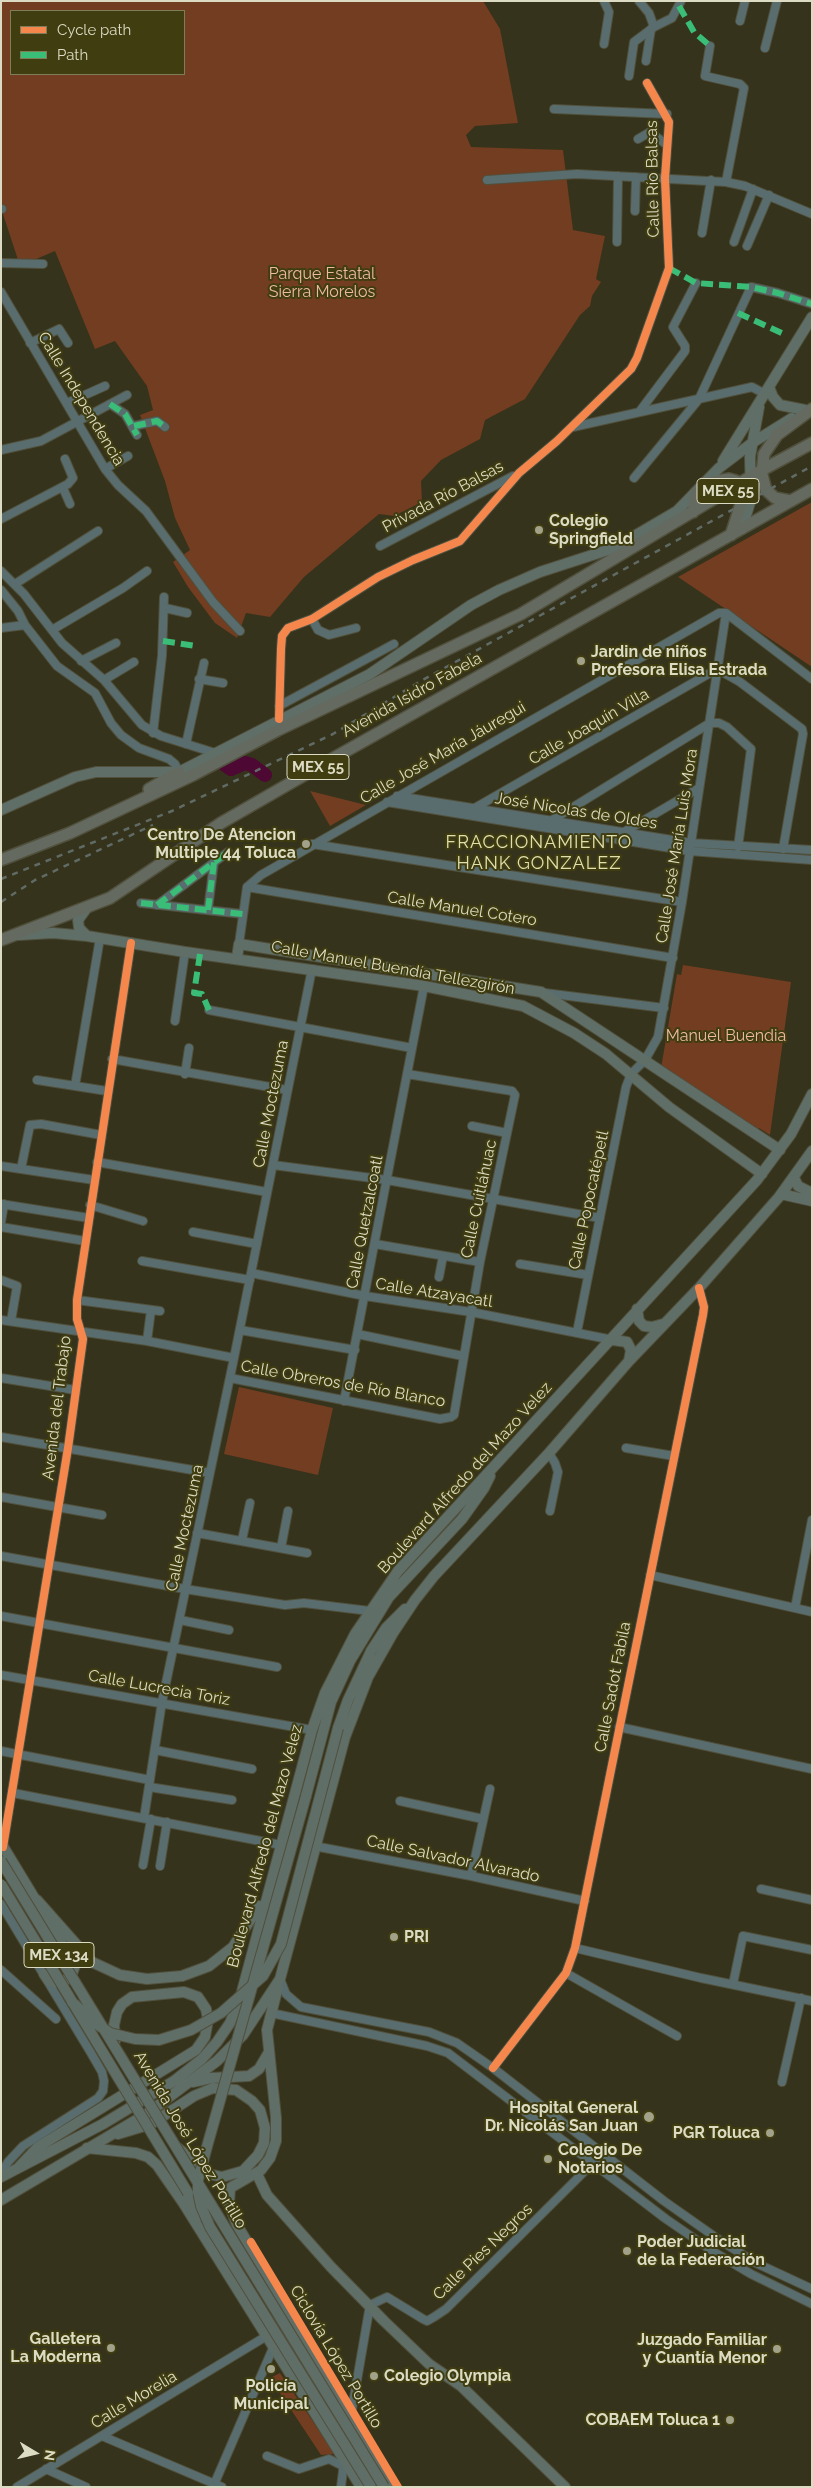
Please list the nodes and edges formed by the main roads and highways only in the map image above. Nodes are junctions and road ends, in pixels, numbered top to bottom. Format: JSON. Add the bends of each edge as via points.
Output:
{"nodes":[{"id":1,"x":811,"y":319,"type":"edge"},
{"id":2,"x":765,"y":394,"type":"junction"},
{"id":3,"x":810,"y":408,"type":"edge"},
{"id":4,"x":752,"y":442,"type":"junction"},
{"id":5,"x":812,"y":443,"type":"edge"},
{"id":6,"x":719,"y":468,"type":"junction"},
{"id":7,"x":762,"y":470,"type":"junction"},
{"id":8,"x":751,"y":477,"type":"junction"},
{"id":9,"x":705,"y":483,"type":"junction"},
{"id":10,"x":738,"y":484,"type":"junction"},
{"id":11,"x":812,"y":489,"type":"edge"},
{"id":12,"x":696,"y":493,"type":"junction"},
{"id":13,"x":791,"y":501,"type":"junction"},
{"id":14,"x":677,"y":511,"type":"junction"},
{"id":15,"x":693,"y":512,"type":"junction"},
{"id":16,"x":742,"y":529,"type":"junction"},
{"id":17,"x":731,"y":535,"type":"junction"},
{"id":18,"x":178,"y":772,"type":"junction"},
{"id":19,"x":130,"y":804,"type":"junction"},
{"id":20,"x":1,"y":810,"type":"edge"},
{"id":21,"x":1,"y":860,"type":"edge"},
{"id":22,"x":86,"y":909,"type":"junction"},
{"id":23,"x":13,"y":935,"type":"junction"},
{"id":24,"x":87,"y":936,"type":"junction"},
{"id":25,"x":1,"y":940,"type":"edge"},
{"id":26,"x":237,"y":958,"type":"junction"},
{"id":27,"x":812,"y":1094,"type":"edge"},
{"id":28,"x":780,"y":1150,"type":"junction"},
{"id":29,"x":812,"y":1151,"type":"edge"},
{"id":30,"x":762,"y":1174,"type":"junction"},
{"id":31,"x":794,"y":1178,"type":"junction"},
{"id":32,"x":812,"y":1193,"type":"edge"},
{"id":33,"x":781,"y":1194,"type":"junction"},
{"id":34,"x":812,"y":1201,"type":"edge"},
{"id":35,"x":637,"y":1309,"type":"junction"},
{"id":36,"x":663,"y":1324,"type":"junction"},
{"id":37,"x":612,"y":1340,"type":"junction"},
{"id":38,"x":629,"y":1361,"type":"junction"},
{"id":39,"x":495,"y":1466,"type":"junction"},
{"id":40,"x":415,"y":1600,"type":"junction"},
{"id":41,"x":2,"y":1845,"type":"edge"},
{"id":42,"x":1,"y":1861,"type":"edge"},
{"id":43,"x":1,"y":1884,"type":"edge"},
{"id":44,"x":268,"y":1887,"type":"junction"},
{"id":45,"x":37,"y":1900,"type":"junction"},
{"id":46,"x":44,"y":1974,"type":"road end"},
{"id":47,"x":280,"y":1979,"type":"junction"},
{"id":48,"x":72,"y":2002,"type":"junction"},
{"id":49,"x":116,"y":2048,"type":"junction"},
{"id":50,"x":269,"y":2052,"type":"junction"},
{"id":51,"x":187,"y":2084,"type":"junction"},
{"id":52,"x":112,"y":2135,"type":"junction"},
{"id":53,"x":177,"y":2146,"type":"junction"},
{"id":54,"x":87,"y":2148,"type":"junction"},
{"id":55,"x":17,"y":2170,"type":"junction"},
{"id":56,"x":257,"y":2174,"type":"junction"},
{"id":57,"x":1,"y":2176,"type":"edge"},
{"id":58,"x":1,"y":2200,"type":"edge"},
{"id":59,"x":238,"y":2225,"type":"junction"},
{"id":60,"x":210,"y":2227,"type":"junction"},
{"id":61,"x":209,"y":2245,"type":"junction"},
{"id":62,"x":361,"y":2487,"type":"edge"},
{"id":63,"x":371,"y":2487,"type":"edge"},
{"id":64,"x":384,"y":2487,"type":"edge"},
{"id":65,"x":395,"y":2487,"type":"edge"},
{"id":66,"x":565,"y":2487,"type":"edge"}],
"edges":[{"from":1,"to":2,"type":"main road"},
{"from":2,"to":3,"type":"main road","via":[[780,405]]},
{"from":2,"to":4,"type":"main road"},
{"from":2,"to":6,"type":"main road"},
{"from":3,"to":4,"type":"main road","number":"MEX 55"},
{"from":3,"to":7,"type":"highway","via":[[768,446]]},
{"from":4,"to":6,"type":"main road","number":"MEX 55"},
{"from":4,"to":8,"type":"main road"},
{"from":5,"to":7,"type":"highway","name":"Avenida Isidro Fabela","number":"MEX 55"},
{"from":6,"to":9,"type":"main road","number":"MEX 55"},
{"from":7,"to":8,"type":"highway","name":"Avenida Isidro Fabela","number":"MEX 55"},
{"from":7,"to":13,"type":"highway","via":[[768,493]]},
{"from":8,"to":10,"type":"highway","name":"Avenida Isidro Fabela","number":"MEX 55"},
{"from":8,"to":16,"type":"main road","via":[[750,504]]},
{"from":9,"to":10,"type":"highway","via":[[726,478]]},
{"from":9,"to":12,"type":"main road","number":"MEX 55"},
{"from":10,"to":15,"type":"highway","name":"Avenida Isidro Fabela","number":"MEX 55"},
{"from":10,"to":17,"type":"highway","via":[[742,493],[741,504]]},
{"from":11,"to":13,"type":"highway","name":"Avenida Isidro Fabela","number":"MEX 55"},
{"from":12,"to":14,"type":"main road","number":"MEX 55"},
{"from":12,"to":15,"type":"highway"},
{"from":13,"to":16,"type":"highway","name":"Avenida Isidro Fabela","number":"MEX 55"},
{"from":14,"to":15,"type":"highway"},
{"from":14,"to":18,"type":"main road","number":"MEX 55","via":[[607,552],[540,572],[492,593],[370,674]]},
{"from":15,"to":19,"type":"highway","name":"Avenida Isidro Fabela","number":"MEX 55","via":[[521,614]]},
{"from":16,"to":17,"type":"highway","name":"Avenida Isidro Fabela","number":"MEX 55"},
{"from":17,"to":22,"type":"highway","name":"Avenida Isidro Fabela","number":"MEX 55","via":[[339,755],[222,823],[115,894]]},
{"from":18,"to":19,"type":"highway"},
{"from":18,"to":20,"type":"main road","number":"MEX 55","via":[[96,772]]},
{"from":19,"to":21,"type":"highway","name":"Avenida Isidro Fabela","number":"MEX 55","via":[[70,833]]},
{"from":22,"to":23,"type":"highway","name":"Avenida Isidro Fabela","number":"MEX 55"},
{"from":22,"to":24,"type":"main road","via":[[78,920],[79,928]]},
{"from":23,"to":24,"type":"main road","name":"Calle Manuel Buendía Tellezgirón","via":[[53,933]]},
{"from":23,"to":25,"type":"highway","name":"Avenida Isidro Fabela","number":"MEX 55"},
{"from":24,"to":26,"type":"main road","name":"Calle Manuel Buendía Tellezgirón"},
{"from":26,"to":28,"type":"main road","via":[[239,944],[541,992]]},
{"from":26,"to":30,"type":"main road","name":"Calle Manuel Buendía Tellezgirón","via":[[424,986],[523,1006],[574,1033],[631,1074],[668,1107]]},
{"from":27,"to":28,"type":"main road","name":"Boulevard Alfredo del Mazo Velez"},
{"from":28,"to":30,"type":"main road","name":"Boulevard Alfredo del Mazo Velez"},
{"from":29,"to":31,"type":"main road"},
{"from":30,"to":35,"type":"main road","name":"Boulevard Alfredo del Mazo Velez"},
{"from":31,"to":32,"type":"main road","via":[[798,1186]]},
{"from":31,"to":33,"type":"main road"},
{"from":33,"to":34,"type":"main road"},
{"from":33,"to":36,"type":"main road"},
{"from":35,"to":36,"type":"main road","via":[[638,1318],[644,1326],[652,1328]]},
{"from":35,"to":37,"type":"main road","name":"Boulevard Alfredo del Mazo Velez"},
{"from":36,"to":38,"type":"main road"},
{"from":37,"to":38,"type":"main road","via":[[627,1342]]},
{"from":37,"to":39,"type":"main road","name":"Boulevard Alfredo del Mazo Velez"},
{"from":38,"to":40,"type":"main road"},
{"from":39,"to":44,"type":"main road","name":"Boulevard Alfredo del Mazo Velez","via":[[398,1571],[370,1611],[334,1675],[312,1730]]},
{"from":39,"to":60,"type":"main road","bridge":true,"via":[[475,1502],[399,1585],[381,1610],[350,1661],[331,1702],[198,2180],[199,2200]]},
{"from":40,"to":47,"type":"main road","via":[[377,1662],[355,1708],[314,1846]]},
{"from":40,"to":48,"type":"main road","bridge":true,"via":[[396,1616],[377,1641],[355,1682],[338,1728],[281,1944],[263,1976],[221,2013],[186,2032],[159,2040],[135,2039],[110,2032],[94,2023]]},
{"from":41,"to":45,"type":"main road"},
{"from":42,"to":49,"type":"main road","name":"Avenida José López Portillo","number":"MEX 134","bridge":true},
{"from":43,"to":48,"type":"main road","name":"Avenida José López Portillo","number":"MEX 134","bridge":true},
{"from":44,"to":45,"type":"main road","via":[[251,1921],[226,1954],[192,1973],[160,1978],[129,1977],[92,1962]]},
{"from":44,"to":55,"type":"main road","name":"Boulevard Alfredo del Mazo Velez","via":[[236,2010],[210,2051],[186,2073],[103,2124]]},
{"from":45,"to":46,"type":"main road","via":[[75,1965],[71,1977],[60,1983],[49,1981]]},
{"from":47,"to":50,"type":"main road","via":[[267,2030]]},
{"from":47,"to":51,"type":"main road","via":[[236,2043]]},
{"from":48,"to":60,"type":"main road","name":"Avenida José López Portillo","number":"MEX 134","bridge":true},
{"from":49,"to":53,"type":"main road","name":"Avenida José López Portillo","number":"MEX 134","bridge":true},
{"from":49,"to":55,"type":"main road","bridge":true,"via":[[114,2026],[122,2004],[136,1997],[180,1991],[198,1997],[204,2004],[207,2029],[196,2050],[38,2148]]},
{"from":50,"to":51,"type":"main road","via":[[259,2069],[249,2076],[205,2079]]},
{"from":50,"to":56,"type":"main road","via":[[276,2141],[270,2158]]},
{"from":51,"to":52,"type":"main road"},
{"from":52,"to":53,"type":"main road","bridge":true,"via":[[151,2124],[194,2096],[219,2087],[243,2093],[260,2110],[265,2128],[264,2143],[243,2171],[222,2177],[204,2171]]},
{"from":52,"to":54,"type":"main road"},
{"from":53,"to":64,"type":"main road","name":"Avenida José López Portillo","number":"MEX 134","bridge":true},
{"from":54,"to":58,"type":"main road"},
{"from":54,"to":61,"type":"main road","via":[[136,2152],[153,2160]]},
{"from":55,"to":57,"type":"main road","name":"Boulevard Alfredo del Mazo Velez"},
{"from":56,"to":59,"type":"main road","via":[[229,2190],[229,2204]]},
{"from":56,"to":66,"type":"main road","via":[[267,2195],[331,2267],[429,2364],[462,2386]]},
{"from":59,"to":61,"type":"main road","via":[[227,2220],[216,2224],[208,2233]]},
{"from":59,"to":65,"type":"main road"},
{"from":60,"to":63,"type":"main road","name":"Avenida José López Portillo","number":"MEX 134","bridge":true},
{"from":61,"to":62,"type":"main road"}]}
